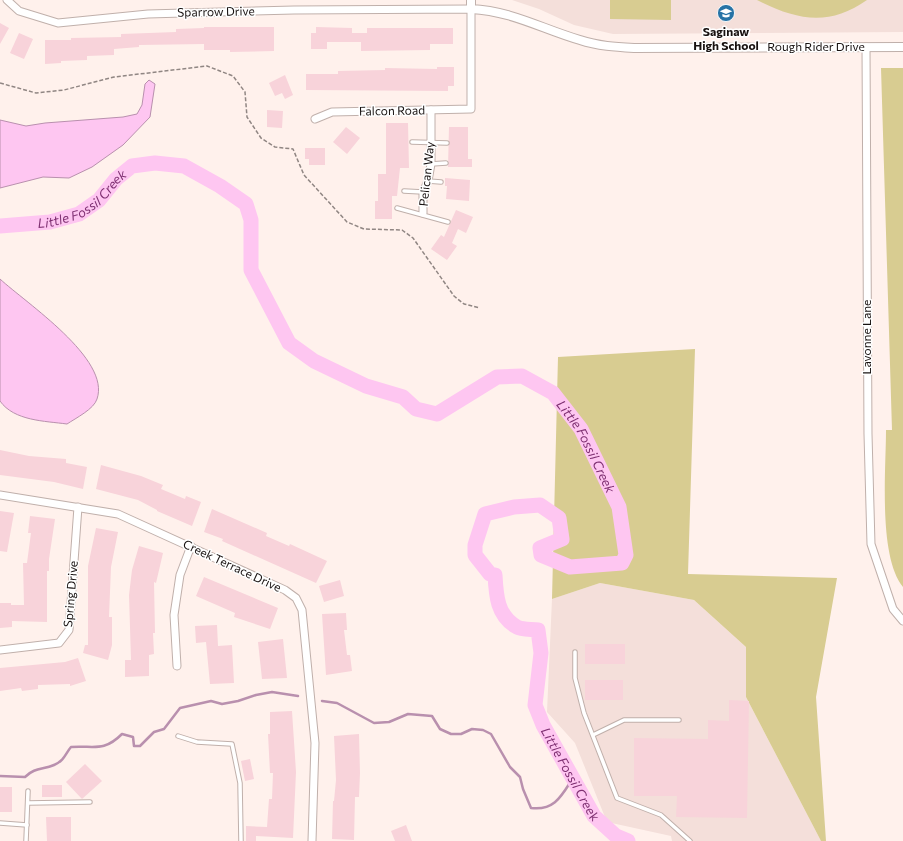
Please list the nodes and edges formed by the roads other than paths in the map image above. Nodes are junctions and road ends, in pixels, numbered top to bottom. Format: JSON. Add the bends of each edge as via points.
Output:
{"nodes":[{"id":1,"x":7,"y":0,"type":"edge"},
{"id":2,"x":471,"y":0,"type":"edge"},
{"id":3,"x":471,"y":9,"type":"junction"},
{"id":4,"x":866,"y":46,"type":"junction"},
{"id":5,"x":903,"y":47,"type":"edge"},
{"id":6,"x":431,"y":110,"type":"junction"},
{"id":7,"x":315,"y":119,"type":"dead end"},
{"id":8,"x":412,"y":142,"type":"dead end"},
{"id":9,"x":431,"y":143,"type":"junction"},
{"id":10,"x":447,"y":143,"type":"dead end"},
{"id":11,"x":446,"y":163,"type":"dead end"},
{"id":12,"x":431,"y":164,"type":"junction"},
{"id":13,"x":428,"y":181,"type":"junction"},
{"id":14,"x":441,"y":182,"type":"dead end"},
{"id":15,"x":404,"y":191,"type":"dead end"},
{"id":16,"x":423,"y":192,"type":"junction"},
{"id":17,"x":397,"y":208,"type":"dead end"},
{"id":18,"x":423,"y":214,"type":"junction"},
{"id":19,"x":448,"y":222,"type":"dead end"},
{"id":20,"x":0,"y":496,"type":"edge"},
{"id":21,"x":78,"y":507,"type":"junction"},
{"id":22,"x":191,"y":546,"type":"junction"},
{"id":23,"x":903,"y":621,"type":"edge"},
{"id":24,"x":0,"y":650,"type":"edge"},
{"id":25,"x":575,"y":652,"type":"dead end"},
{"id":26,"x":177,"y":666,"type":"dead end"},
{"id":27,"x":679,"y":720,"type":"dead end"},
{"id":28,"x":593,"y":735,"type":"junction"},
{"id":29,"x":178,"y":736,"type":"dead end"},
{"id":30,"x":28,"y":791,"type":"dead end"},
{"id":31,"x":90,"y":802,"type":"dead end"},
{"id":32,"x":28,"y":803,"type":"junction"},
{"id":33,"x":0,"y":823,"type":"edge"},
{"id":34,"x":27,"y":825,"type":"junction"},
{"id":35,"x":26,"y":841,"type":"edge"},
{"id":36,"x":241,"y":841,"type":"edge"},
{"id":37,"x":312,"y":841,"type":"edge"},
{"id":38,"x":690,"y":841,"type":"edge"}],
"edges":[{"from":1,"to":3,"type":"street","name":"Sparrow Drive","via":[[19,11],[58,23],[148,14]]},
{"from":2,"to":3,"type":"street"},
{"from":3,"to":4,"type":"street","name":"Rough Rider Drive","via":[[516,16],[581,41],[613,47]]},
{"from":3,"to":6,"type":"street","name":"Falcon Road","via":[[471,109]]},
{"from":4,"to":5,"type":"street","name":"Rough Rider Drive"},
{"from":4,"to":23,"type":"street","name":"Lavonne Lane","via":[[868,418],[872,544],[893,609]]},
{"from":6,"to":7,"type":"street","name":"Falcon Road","via":[[332,112]]},
{"from":6,"to":9,"type":"street","name":"Pelican Way"},
{"from":8,"to":9,"type":"lane"},
{"from":9,"to":10,"type":"lane"},
{"from":9,"to":12,"type":"street","name":"Pelican Way"},
{"from":11,"to":12,"type":"lane"},
{"from":12,"to":13,"type":"street","name":"Pelican Way"},
{"from":13,"to":14,"type":"lane"},
{"from":13,"to":16,"type":"street","name":"Pelican Way"},
{"from":15,"to":16,"type":"lane"},
{"from":16,"to":18,"type":"street","name":"Pelican Way"},
{"from":17,"to":18,"type":"lane"},
{"from":18,"to":19,"type":"lane"},
{"from":20,"to":21,"type":"street","name":"Creek Terrace Drive"},
{"from":21,"to":22,"type":"street","name":"Creek Terrace Drive","via":[[118,514]]},
{"from":21,"to":24,"type":"street","name":"Spring Drive","via":[[69,630],[59,643]]},
{"from":22,"to":26,"type":"street","via":[[180,575],[174,615]]},
{"from":22,"to":37,"type":"street","name":"Creek Terrace Drive","via":[[286,590],[296,598],[302,610],[315,743]]},
{"from":25,"to":28,"type":"lane","via":[[575,678]]},
{"from":27,"to":28,"type":"lane","via":[[624,720]]},
{"from":28,"to":38,"type":"lane","via":[[617,798],[661,814]]},
{"from":29,"to":36,"type":"lane","via":[[197,742],[232,744],[240,783]]},
{"from":30,"to":32,"type":"lane"},
{"from":31,"to":32,"type":"lane"},
{"from":32,"to":34,"type":"lane"},
{"from":33,"to":34,"type":"lane"},
{"from":34,"to":35,"type":"lane"}]}
